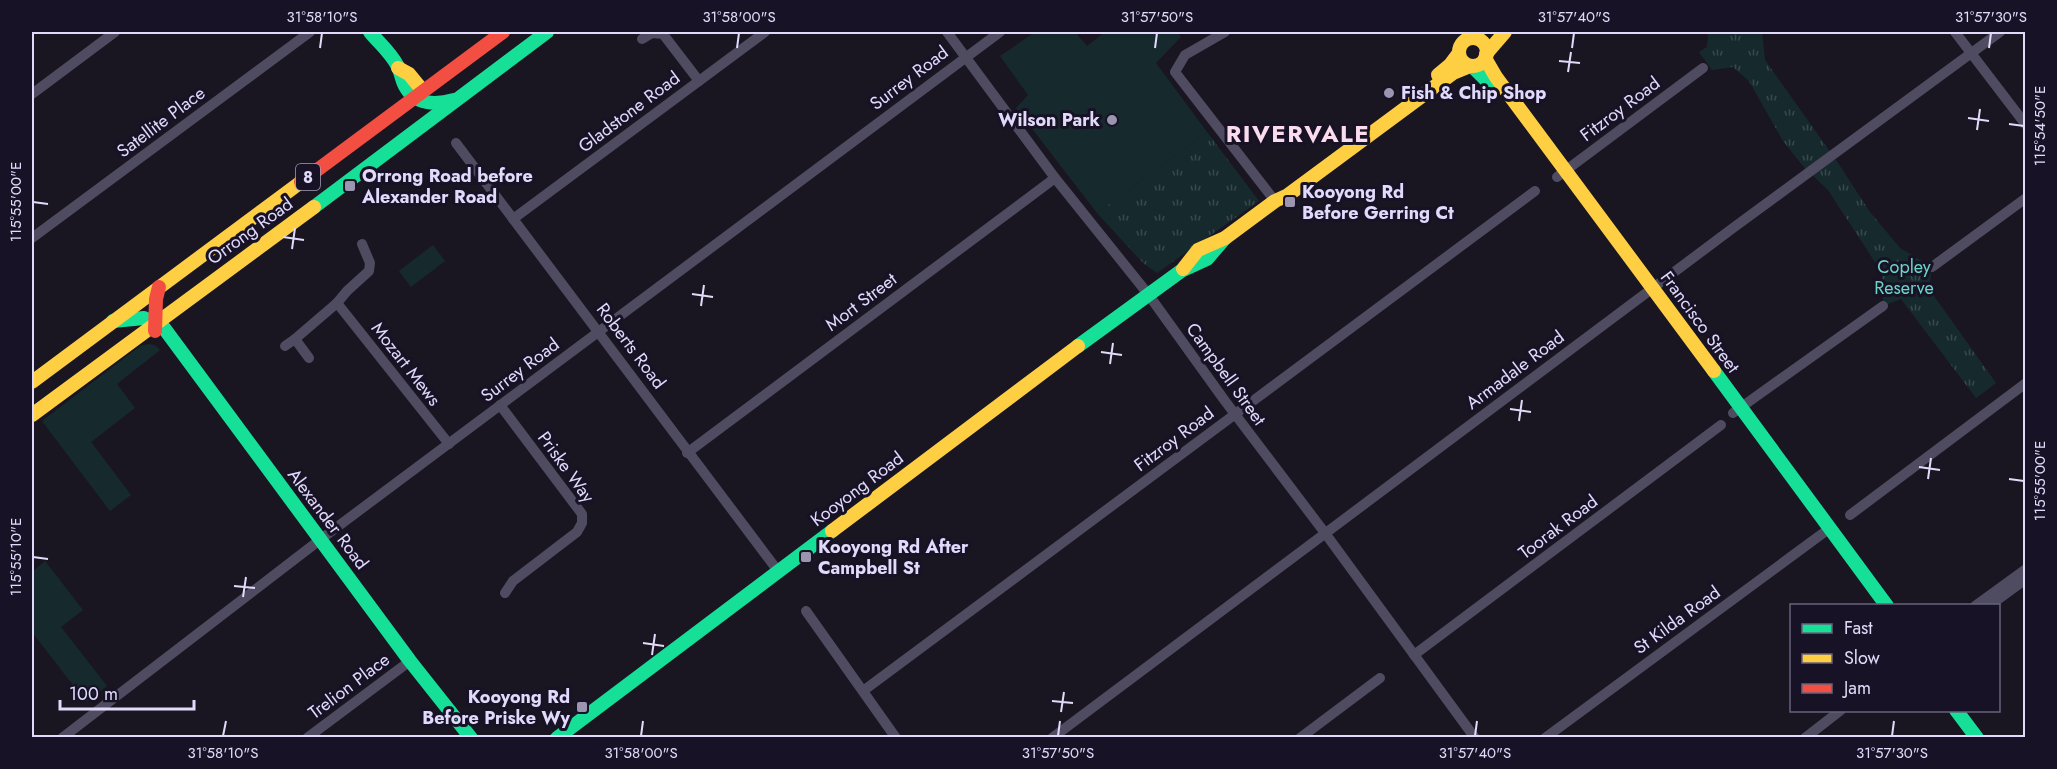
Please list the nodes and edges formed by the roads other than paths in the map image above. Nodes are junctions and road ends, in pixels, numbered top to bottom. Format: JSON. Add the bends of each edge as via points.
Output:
{"nodes":[{"id":1,"x":115,"y":32,"type":"edge"},
{"id":2,"x":310,"y":32,"type":"edge"},
{"id":3,"x":370,"y":32,"type":"edge"},
{"id":4,"x":503,"y":32,"type":"edge"},
{"id":5,"x":547,"y":32,"type":"edge"},
{"id":6,"x":765,"y":32,"type":"edge"},
{"id":7,"x":947,"y":32,"type":"edge"},
{"id":8,"x":1000,"y":32,"type":"edge"},
{"id":9,"x":1225,"y":32,"type":"edge"},
{"id":10,"x":1452,"y":32,"type":"edge"},
{"id":11,"x":1496,"y":32,"type":"edge"},
{"id":12,"x":1505,"y":32,"type":"edge"},
{"id":13,"x":1956,"y":32,"type":"edge"},
{"id":14,"x":2000,"y":32,"type":"edge"},
{"id":15,"x":1471,"y":36,"type":"edge"},
{"id":16,"x":642,"y":39,"type":"dead end"},
{"id":17,"x":1459,"y":50,"type":"junction"},
{"id":18,"x":1971,"y":53,"type":"junction"},
{"id":19,"x":1486,"y":56,"type":"junction"},
{"id":20,"x":965,"y":57,"type":"junction"},
{"id":21,"x":1471,"y":66,"type":"junction"},
{"id":22,"x":1703,"y":68,"type":"dead end"},
{"id":23,"x":699,"y":81,"type":"junction"},
{"id":24,"x":32,"y":94,"type":"edge"},
{"id":25,"x":418,"y":94,"type":"junction"},
{"id":26,"x":456,"y":99,"type":"junction"},
{"id":27,"x":2025,"y":125,"type":"edge"},
{"id":28,"x":456,"y":143,"type":"dead end"},
{"id":29,"x":1561,"y":174,"type":"junction"},
{"id":30,"x":1055,"y":178,"type":"junction"},
{"id":31,"x":1535,"y":191,"type":"dead end"},
{"id":32,"x":2025,"y":198,"type":"edge"},
{"id":33,"x":1275,"y":201,"type":"junction"},
{"id":34,"x":513,"y":219,"type":"junction"},
{"id":35,"x":32,"y":238,"type":"edge"},
{"id":36,"x":362,"y":244,"type":"dead end"},
{"id":37,"x":1932,"y":267,"type":"dead end"},
{"id":38,"x":159,"y":287,"type":"junction"},
{"id":39,"x":1649,"y":291,"type":"junction"},
{"id":40,"x":1148,"y":294,"type":"junction"},
{"id":41,"x":337,"y":303,"type":"junction"},
{"id":42,"x":1883,"y":306,"type":"dead end"},
{"id":43,"x":113,"y":321,"type":"junction"},
{"id":44,"x":155,"y":323,"type":"junction"},
{"id":45,"x":597,"y":332,"type":"junction"},
{"id":46,"x":295,"y":339,"type":"junction"},
{"id":47,"x":285,"y":346,"type":"dead end"},
{"id":48,"x":309,"y":358,"type":"dead end"},
{"id":49,"x":32,"y":382,"type":"edge"},
{"id":50,"x":2025,"y":383,"type":"edge"},
{"id":51,"x":500,"y":405,"type":"junction"},
{"id":52,"x":1737,"y":410,"type":"junction"},
{"id":53,"x":1234,"y":414,"type":"junction"},
{"id":54,"x":32,"y":415,"type":"edge"},
{"id":55,"x":1721,"y":425,"type":"dead end"},
{"id":56,"x":449,"y":444,"type":"junction"},
{"id":57,"x":687,"y":453,"type":"junction"},
{"id":58,"x":1850,"y":515,"type":"dead end"},
{"id":59,"x":1826,"y":531,"type":"junction"},
{"id":60,"x":1325,"y":533,"type":"junction"},
{"id":61,"x":318,"y":542,"type":"junction"},
{"id":62,"x":2025,"y":569,"type":"edge"},
{"id":63,"x":778,"y":571,"type":"junction"},
{"id":64,"x":2025,"y":579,"type":"edge"},
{"id":65,"x":505,"y":593,"type":"dead end"},
{"id":66,"x":1876,"y":604,"type":"edge"},
{"id":67,"x":1885,"y":604,"type":"edge"},
{"id":68,"x":1978,"y":604,"type":"edge"},
{"id":69,"x":1992,"y":604,"type":"edge"},
{"id":70,"x":806,"y":611,"type":"dead end"},
{"id":71,"x":1414,"y":655,"type":"junction"},
{"id":72,"x":407,"y":663,"type":"junction"},
{"id":73,"x":1380,"y":678,"type":"dead end"},
{"id":74,"x":863,"y":691,"type":"junction"},
{"id":75,"x":1840,"y":712,"type":"edge"},
{"id":76,"x":1957,"y":712,"type":"edge"},
{"id":77,"x":1966,"y":712,"type":"edge"},
{"id":78,"x":62,"y":738,"type":"edge"},
{"id":79,"x":307,"y":738,"type":"edge"},
{"id":80,"x":462,"y":738,"type":"edge"},
{"id":81,"x":471,"y":738,"type":"edge"},
{"id":82,"x":557,"y":738,"type":"edge"},
{"id":83,"x":896,"y":738,"type":"edge"},
{"id":84,"x":1052,"y":738,"type":"edge"},
{"id":85,"x":1300,"y":738,"type":"edge"},
{"id":86,"x":1475,"y":738,"type":"edge"},
{"id":87,"x":1545,"y":738,"type":"edge"},
{"id":88,"x":1805,"y":738,"type":"edge"},
{"id":89,"x":1977,"y":738,"type":"edge"},
{"id":90,"x":1986,"y":738,"type":"edge"}],
"edges":[{"from":1,"to":24,"type":"street"},
{"from":2,"to":35,"type":"street","name":"Satellite Place"},
{"from":3,"to":25,"type":"main road","via":[[398,68],[401,80]]},
{"from":4,"to":25,"type":"main road","name":"Orrong Road","number":"8"},
{"from":5,"to":26,"type":"main road","name":"Orrong Road","number":"8"},
{"from":6,"to":23,"type":"street","name":"Gladstone Road"},
{"from":7,"to":20,"type":"street","name":"Campbell Street"},
{"from":8,"to":20,"type":"street","name":"Surrey Road"},
{"from":9,"to":33,"type":"street","via":[[1185,55],[1175,72]]},
{"from":10,"to":17,"type":"main road"},
{"from":11,"to":15,"type":"main road"},
{"from":12,"to":19,"type":"main road"},
{"from":13,"to":18,"type":"street"},
{"from":14,"to":18,"type":"street","name":"Armadale Road"},
{"from":15,"to":17,"type":"main road"},
{"from":15,"to":19,"type":"main road","via":[[1485,45]]},
{"from":16,"to":23,"type":"street","via":[[652,33],[663,34]]},
{"from":17,"to":21,"type":"main road","via":[[1462,62]]},
{"from":17,"to":33,"type":"main road","name":"Kooyong Road","via":[[1439,74],[1284,188]]},
{"from":18,"to":27,"type":"street"},
{"from":18,"to":39,"type":"street","name":"Armadale Road"},
{"from":19,"to":21,"type":"main road","via":[[1480,64]]},
{"from":19,"to":29,"type":"main road","name":"Francisco Street"},
{"from":20,"to":30,"type":"street","name":"Campbell Street"},
{"from":20,"to":45,"type":"street","name":"Surrey Road"},
{"from":21,"to":29,"type":"main road","name":"Francisco Street","via":[[1496,90]]},
{"from":21,"to":33,"type":"main road","name":"Kooyong Road","via":[[1453,73]]},
{"from":22,"to":29,"type":"street","name":"Fitzroy Road"},
{"from":23,"to":34,"type":"street","name":"Gladstone Road"},
{"from":25,"to":26,"type":"main road","via":[[426,104]]},
{"from":25,"to":38,"type":"main road","name":"Orrong Road","number":"8"},
{"from":26,"to":44,"type":"main road","name":"Orrong Road","number":"8"},
{"from":28,"to":34,"type":"street","name":"Roberts Road"},
{"from":29,"to":39,"type":"main road","name":"Francisco Street"},
{"from":30,"to":40,"type":"street","name":"Campbell Street"},
{"from":30,"to":57,"type":"street","name":"Mort Street"},
{"from":31,"to":53,"type":"street","name":"Fitzroy Road"},
{"from":32,"to":37,"type":"street"},
{"from":33,"to":40,"type":"main road","name":"Kooyong Road","via":[[1224,238],[1207,259]]},
{"from":34,"to":45,"type":"street","name":"Roberts Road"},
{"from":36,"to":41,"type":"street","via":[[369,271]]},
{"from":38,"to":43,"type":"main road","name":"Orrong Road","number":"8"},
{"from":38,"to":44,"type":"main road"},
{"from":39,"to":52,"type":"main road","name":"Francisco Street","via":[[1695,348]]},
{"from":39,"to":60,"type":"street","name":"Armadale Road"},
{"from":40,"to":53,"type":"street","name":"Campbell Street"},
{"from":40,"to":63,"type":"main road","name":"Kooyong Road"},
{"from":41,"to":46,"type":"street"},
{"from":41,"to":56,"type":"street","name":"Mozart Mews"},
{"from":42,"to":52,"type":"street"},
{"from":43,"to":44,"type":"main road","via":[[142,318]]},
{"from":43,"to":49,"type":"main road","name":"Orrong Road","number":"8"},
{"from":44,"to":54,"type":"main road","name":"Orrong Road","number":"8"},
{"from":44,"to":61,"type":"main road","name":"Alexander Road","via":[[164,328]]},
{"from":45,"to":51,"type":"street","name":"Surrey Road"},
{"from":45,"to":57,"type":"street","name":"Roberts Road"},
{"from":46,"to":47,"type":"street"},
{"from":46,"to":48,"type":"street"},
{"from":50,"to":58,"type":"street"},
{"from":51,"to":56,"type":"street","name":"Surrey Road"},
{"from":51,"to":65,"type":"street","name":"Priske Way","via":[[582,514],[577,532],[513,581]]},
{"from":52,"to":59,"type":"main road","name":"Francisco Street"},
{"from":53,"to":60,"type":"street","name":"Campbell Street"},
{"from":53,"to":74,"type":"street","name":"Fitzroy Road"},
{"from":55,"to":71,"type":"street","name":"Toorak Road"},
{"from":56,"to":61,"type":"street","name":"Surrey Road"},
{"from":57,"to":63,"type":"street","name":"Roberts Road"},
{"from":59,"to":66,"type":"main road","name":"Francisco Street"},
{"from":59,"to":67,"type":"main road","name":"Francisco Street"},
{"from":59,"to":87,"type":"street","name":"St Kilda Road"},
{"from":60,"to":71,"type":"street","name":"Campbell Street"},
{"from":60,"to":84,"type":"street","name":"Armadale Road"},
{"from":61,"to":72,"type":"main road","name":"Alexander Road"},
{"from":61,"to":78,"type":"street","name":"Surrey Road"},
{"from":62,"to":68,"type":"street"},
{"from":63,"to":82,"type":"main road","name":"Kooyong Road"},
{"from":64,"to":69,"type":"street"},
{"from":70,"to":74,"type":"street"},
{"from":71,"to":86,"type":"street","name":"Campbell Street"},
{"from":72,"to":79,"type":"street","name":"Trelion Place"},
{"from":72,"to":80,"type":"main road","name":"Alexander Road"},
{"from":72,"to":81,"type":"main road","name":"Alexander Road"},
{"from":73,"to":85,"type":"street"},
{"from":74,"to":83,"type":"street"},
{"from":75,"to":88,"type":"street"},
{"from":76,"to":89,"type":"main road"},
{"from":77,"to":90,"type":"main road"}]}
